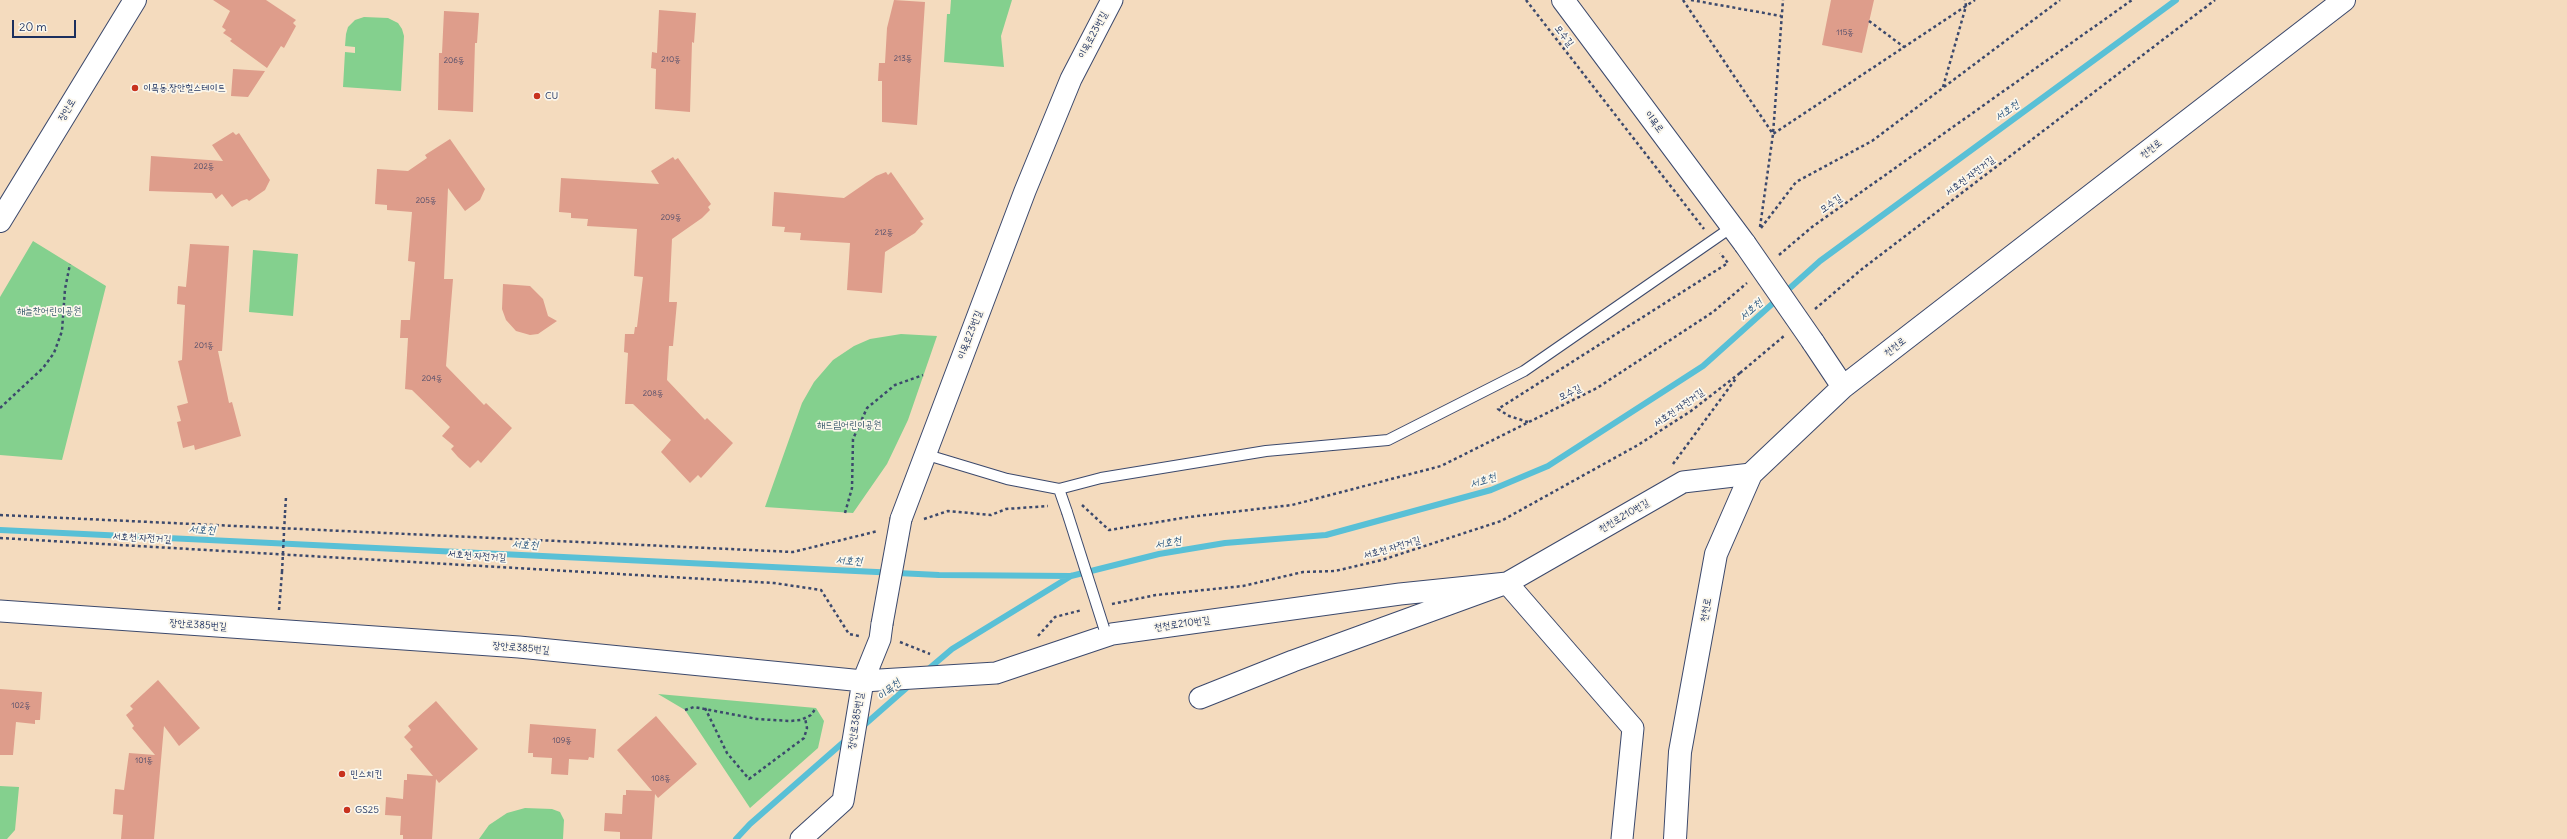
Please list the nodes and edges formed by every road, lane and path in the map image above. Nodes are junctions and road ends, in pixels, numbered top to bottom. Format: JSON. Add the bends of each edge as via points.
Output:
{"nodes":[{"id":1,"x":135,"y":0,"type":"edge"},
{"id":2,"x":1112,"y":0,"type":"edge"},
{"id":3,"x":1526,"y":0,"type":"edge"},
{"id":4,"x":1563,"y":0,"type":"edge"},
{"id":5,"x":1683,"y":0,"type":"edge"},
{"id":6,"x":1691,"y":0,"type":"edge"},
{"id":7,"x":1783,"y":0,"type":"edge"},
{"id":8,"x":1965,"y":0,"type":"edge"},
{"id":9,"x":1974,"y":0,"type":"edge"},
{"id":10,"x":2060,"y":0,"type":"edge"},
{"id":11,"x":2132,"y":0,"type":"edge"},
{"id":12,"x":2215,"y":0,"type":"edge"},
{"id":13,"x":2344,"y":0,"type":"edge"},
{"id":14,"x":1966,"y":6,"type":"junction"},
{"id":15,"x":1781,"y":16,"type":"junction"},
{"id":16,"x":1869,"y":21,"type":"dead end"},
{"id":17,"x":1904,"y":47,"type":"junction"},
{"id":18,"x":1943,"y":88,"type":"junction"},
{"id":19,"x":1773,"y":134,"type":"junction"},
{"id":20,"x":0,"y":221,"type":"edge"},
{"id":21,"x":1706,"y":232,"type":"dead end"},
{"id":22,"x":1739,"y":236,"type":"junction"},
{"id":23,"x":1719,"y":251,"type":"dead end"},
{"id":24,"x":1777,"y":257,"type":"dead end"},
{"id":25,"x":70,"y":264,"type":"dead end"},
{"id":26,"x":1748,"y":282,"type":"dead end"},
{"id":27,"x":1813,"y":311,"type":"dead end"},
{"id":28,"x":1789,"y":331,"type":"dead end"},
{"id":29,"x":1740,"y":373,"type":"junction"},
{"id":30,"x":923,"y":375,"type":"dead end"},
{"id":31,"x":1843,"y":387,"type":"junction"},
{"id":32,"x":0,"y":408,"type":"edge"},
{"id":33,"x":1529,"y":422,"type":"junction"},
{"id":34,"x":924,"y":454,"type":"junction"},
{"id":35,"x":1751,"y":474,"type":"junction"},
{"id":36,"x":1059,"y":489,"type":"junction"},
{"id":37,"x":1669,"y":490,"type":"junction"},
{"id":38,"x":286,"y":497,"type":"dead end"},
{"id":39,"x":1066,"y":508,"type":"junction"},
{"id":40,"x":845,"y":513,"type":"dead end"},
{"id":41,"x":0,"y":515,"type":"edge"},
{"id":42,"x":910,"y":520,"type":"junction"},
{"id":43,"x":882,"y":530,"type":"dead end"},
{"id":44,"x":0,"y":538,"type":"edge"},
{"id":45,"x":1507,"y":583,"type":"junction"},
{"id":46,"x":1104,"y":606,"type":"dead end"},
{"id":47,"x":1089,"y":608,"type":"dead end"},
{"id":48,"x":0,"y":611,"type":"edge"},
{"id":49,"x":277,"y":631,"type":"junction"},
{"id":50,"x":881,"y":631,"type":"junction"},
{"id":51,"x":1106,"y":632,"type":"junction"},
{"id":52,"x":926,"y":654,"type":"dead end"},
{"id":53,"x":1037,"y":659,"type":"junction"},
{"id":54,"x":863,"y":681,"type":"junction"},
{"id":55,"x":1200,"y":698,"type":"dead end"},
{"id":56,"x":705,"y":708,"type":"junction"},
{"id":57,"x":816,"y":708,"type":"dead end"},
{"id":58,"x":685,"y":710,"type":"dead end"},
{"id":59,"x":805,"y":718,"type":"junction"},
{"id":60,"x":801,"y":839,"type":"edge"},
{"id":61,"x":1622,"y":839,"type":"edge"},
{"id":62,"x":1675,"y":839,"type":"edge"}],
"edges":[{"from":1,"to":20,"type":"street","name":"장안로"},
{"from":2,"to":34,"type":"street","name":"이목로23번길","via":[[1070,79]]},
{"from":3,"to":21,"type":"path","name":"모수길"},
{"from":4,"to":22,"type":"street","name":"이목로"},
{"from":5,"to":19,"type":"path"},
{"from":6,"to":15,"type":"path"},
{"from":7,"to":15,"type":"path"},
{"from":8,"to":14,"type":"path"},
{"from":9,"to":14,"type":"path"},
{"from":10,"to":18,"type":"path"},
{"from":11,"to":24,"type":"path","name":"모수길","via":[[1812,227]]},
{"from":12,"to":27,"type":"path","name":"서호천 자전거길","via":[[1862,269]]},
{"from":13,"to":31,"type":"street","name":"천천로"},
{"from":14,"to":17,"type":"path"},
{"from":14,"to":18,"type":"path"},
{"from":15,"to":19,"type":"path"},
{"from":16,"to":17,"type":"path"},
{"from":17,"to":19,"type":"path"},
{"from":18,"to":19,"type":"path","via":[[1872,141],[1796,182],[1760,229]]},
{"from":22,"to":31,"type":"street","name":"이목로","bridge":true},
{"from":22,"to":36,"type":"lane","via":[[1524,371],[1388,440],[1266,451],[1101,478]]},
{"from":23,"to":33,"type":"path","via":[[1728,263],[1498,409],[1509,416]]},
{"from":25,"to":32,"type":"path","via":[[65,289],[62,331],[54,353],[43,368]]},
{"from":26,"to":33,"type":"path","name":"모수길","via":[[1713,312],[1597,388]]},
{"from":28,"to":29,"type":"path","name":"서호천 자전거길"},
{"from":29,"to":37,"type":"path","name":"서호천 자전거길","via":[[1673,460]]},
{"from":29,"to":46,"type":"path","name":"서호천 자전거길","via":[[1691,411],[1638,445],[1501,522],[1382,560],[1342,569],[1303,572],[1243,586],[1156,595]]},
{"from":30,"to":40,"type":"path","via":[[895,385],[867,408],[853,439],[852,488]]},
{"from":31,"to":35,"type":"street","name":"천천로"},
{"from":33,"to":39,"type":"path","name":"모수길","via":[[1441,466],[1292,505],[1189,517],[1109,530],[1080,503]]},
{"from":34,"to":36,"type":"lane","via":[[1007,479]]},
{"from":34,"to":42,"type":"street","name":"이목로23번길"},
{"from":35,"to":37,"type":"street","name":"천천로210번길","via":[[1683,482]]},
{"from":35,"to":62,"type":"street","name":"천천로","via":[[1716,554],[1680,752]]},
{"from":36,"to":39,"type":"lane"},
{"from":37,"to":45,"type":"street","name":"천천로210번길"},
{"from":38,"to":49,"type":"path","bridge":true},
{"from":39,"to":42,"type":"path","via":[[1006,509],[991,515],[948,511]]},
{"from":39,"to":51,"type":"lane","bridge":true},
{"from":41,"to":43,"type":"path","via":[[793,552]]},
{"from":42,"to":50,"type":"street","name":"이목로23번길","bridge":true},
{"from":44,"to":50,"type":"path","name":"서호천 자전거길","via":[[774,583],[821,590],[849,634]]},
{"from":45,"to":51,"type":"street","name":"천천로210번길","via":[[1400,594]]},
{"from":45,"to":55,"type":"street","name":"천천로210번길","via":[[1292,661]]},
{"from":45,"to":61,"type":"street","via":[[1633,728]]},
{"from":47,"to":53,"type":"path","via":[[1055,617],[1040,631],[1035,643]]},
{"from":48,"to":49,"type":"street","name":"장안로385번길"},
{"from":49,"to":54,"type":"street","name":"장안로385번길","via":[[519,647]]},
{"from":50,"to":52,"type":"path","name":"서호천 자전거길"},
{"from":50,"to":54,"type":"street","name":"이목로23번길"},
{"from":51,"to":53,"type":"street","name":"천천로210번길"},
{"from":53,"to":54,"type":"street","name":"천천로210번길","via":[[996,673]]},
{"from":54,"to":60,"type":"street","name":"장안로385번길","via":[[843,800]]},
{"from":56,"to":58,"type":"path","via":[[694,707]]},
{"from":56,"to":59,"type":"path","via":[[757,719],[790,721]]},
{"from":56,"to":59,"type":"path","via":[[727,753],[749,779],[804,738],[807,728]]},
{"from":57,"to":59,"type":"path"}]}
